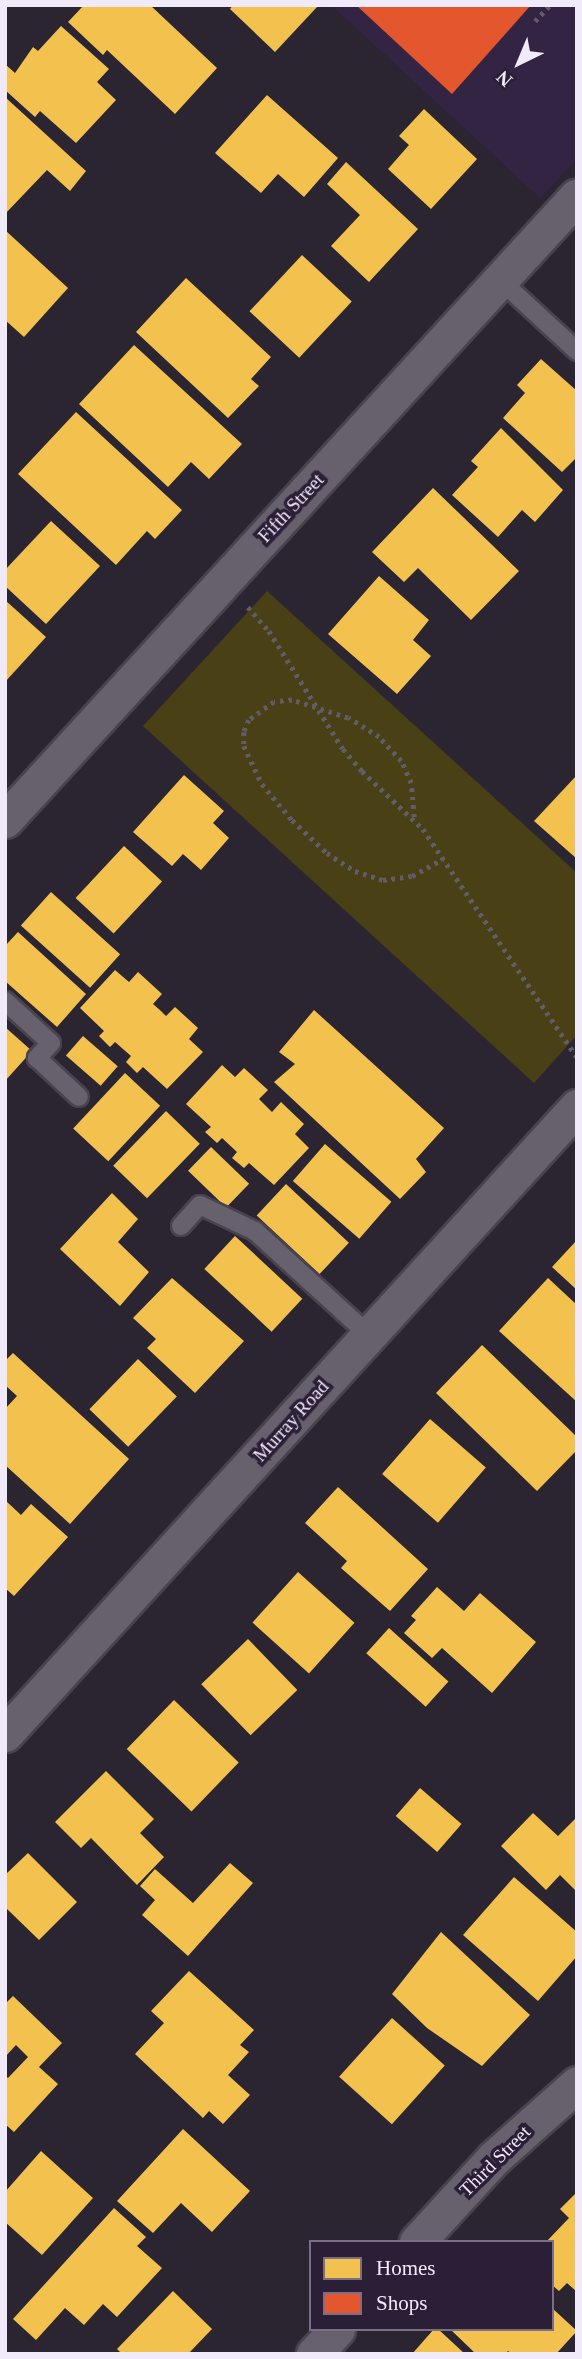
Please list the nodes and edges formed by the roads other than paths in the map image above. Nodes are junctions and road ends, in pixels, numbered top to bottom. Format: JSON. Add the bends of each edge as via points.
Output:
{"nodes":[{"id":1,"x":577,"y":196,"type":"edge"},
{"id":2,"x":500,"y":280,"type":"junction"},
{"id":3,"x":577,"y":351,"type":"edge"},
{"id":4,"x":5,"y":820,"type":"edge"},
{"id":5,"x":5,"y":1001,"type":"edge"},
{"id":6,"x":79,"y":1097,"type":"dead end"},
{"id":7,"x":577,"y":1107,"type":"edge"},
{"id":8,"x":181,"y":1226,"type":"dead end"},
{"id":9,"x":369,"y":1335,"type":"junction"},
{"id":10,"x":8,"y":1724,"type":"edge"},
{"id":11,"x":577,"y":2084,"type":"edge"},
{"id":12,"x":419,"y":2240,"type":"edge"},
{"id":13,"x":335,"y":2331,"type":"edge"},
{"id":14,"x":314,"y":2354,"type":"edge"}],
"edges":[{"from":1,"to":2,"type":"street","name":"Fifth Street"},
{"from":2,"to":3,"type":"lane"},
{"from":2,"to":4,"type":"street","name":"Fifth Street"},
{"from":5,"to":6,"type":"lane","via":[[51,1044],[37,1058]]},
{"from":7,"to":9,"type":"street","name":"Murray Road"},
{"from":8,"to":9,"type":"lane","via":[[200,1205],[255,1230]]},
{"from":9,"to":10,"type":"street","name":"Murray Road"},
{"from":11,"to":12,"type":"street","name":"Third Street","via":[[494,2158]]},
{"from":13,"to":14,"type":"street"}]}
